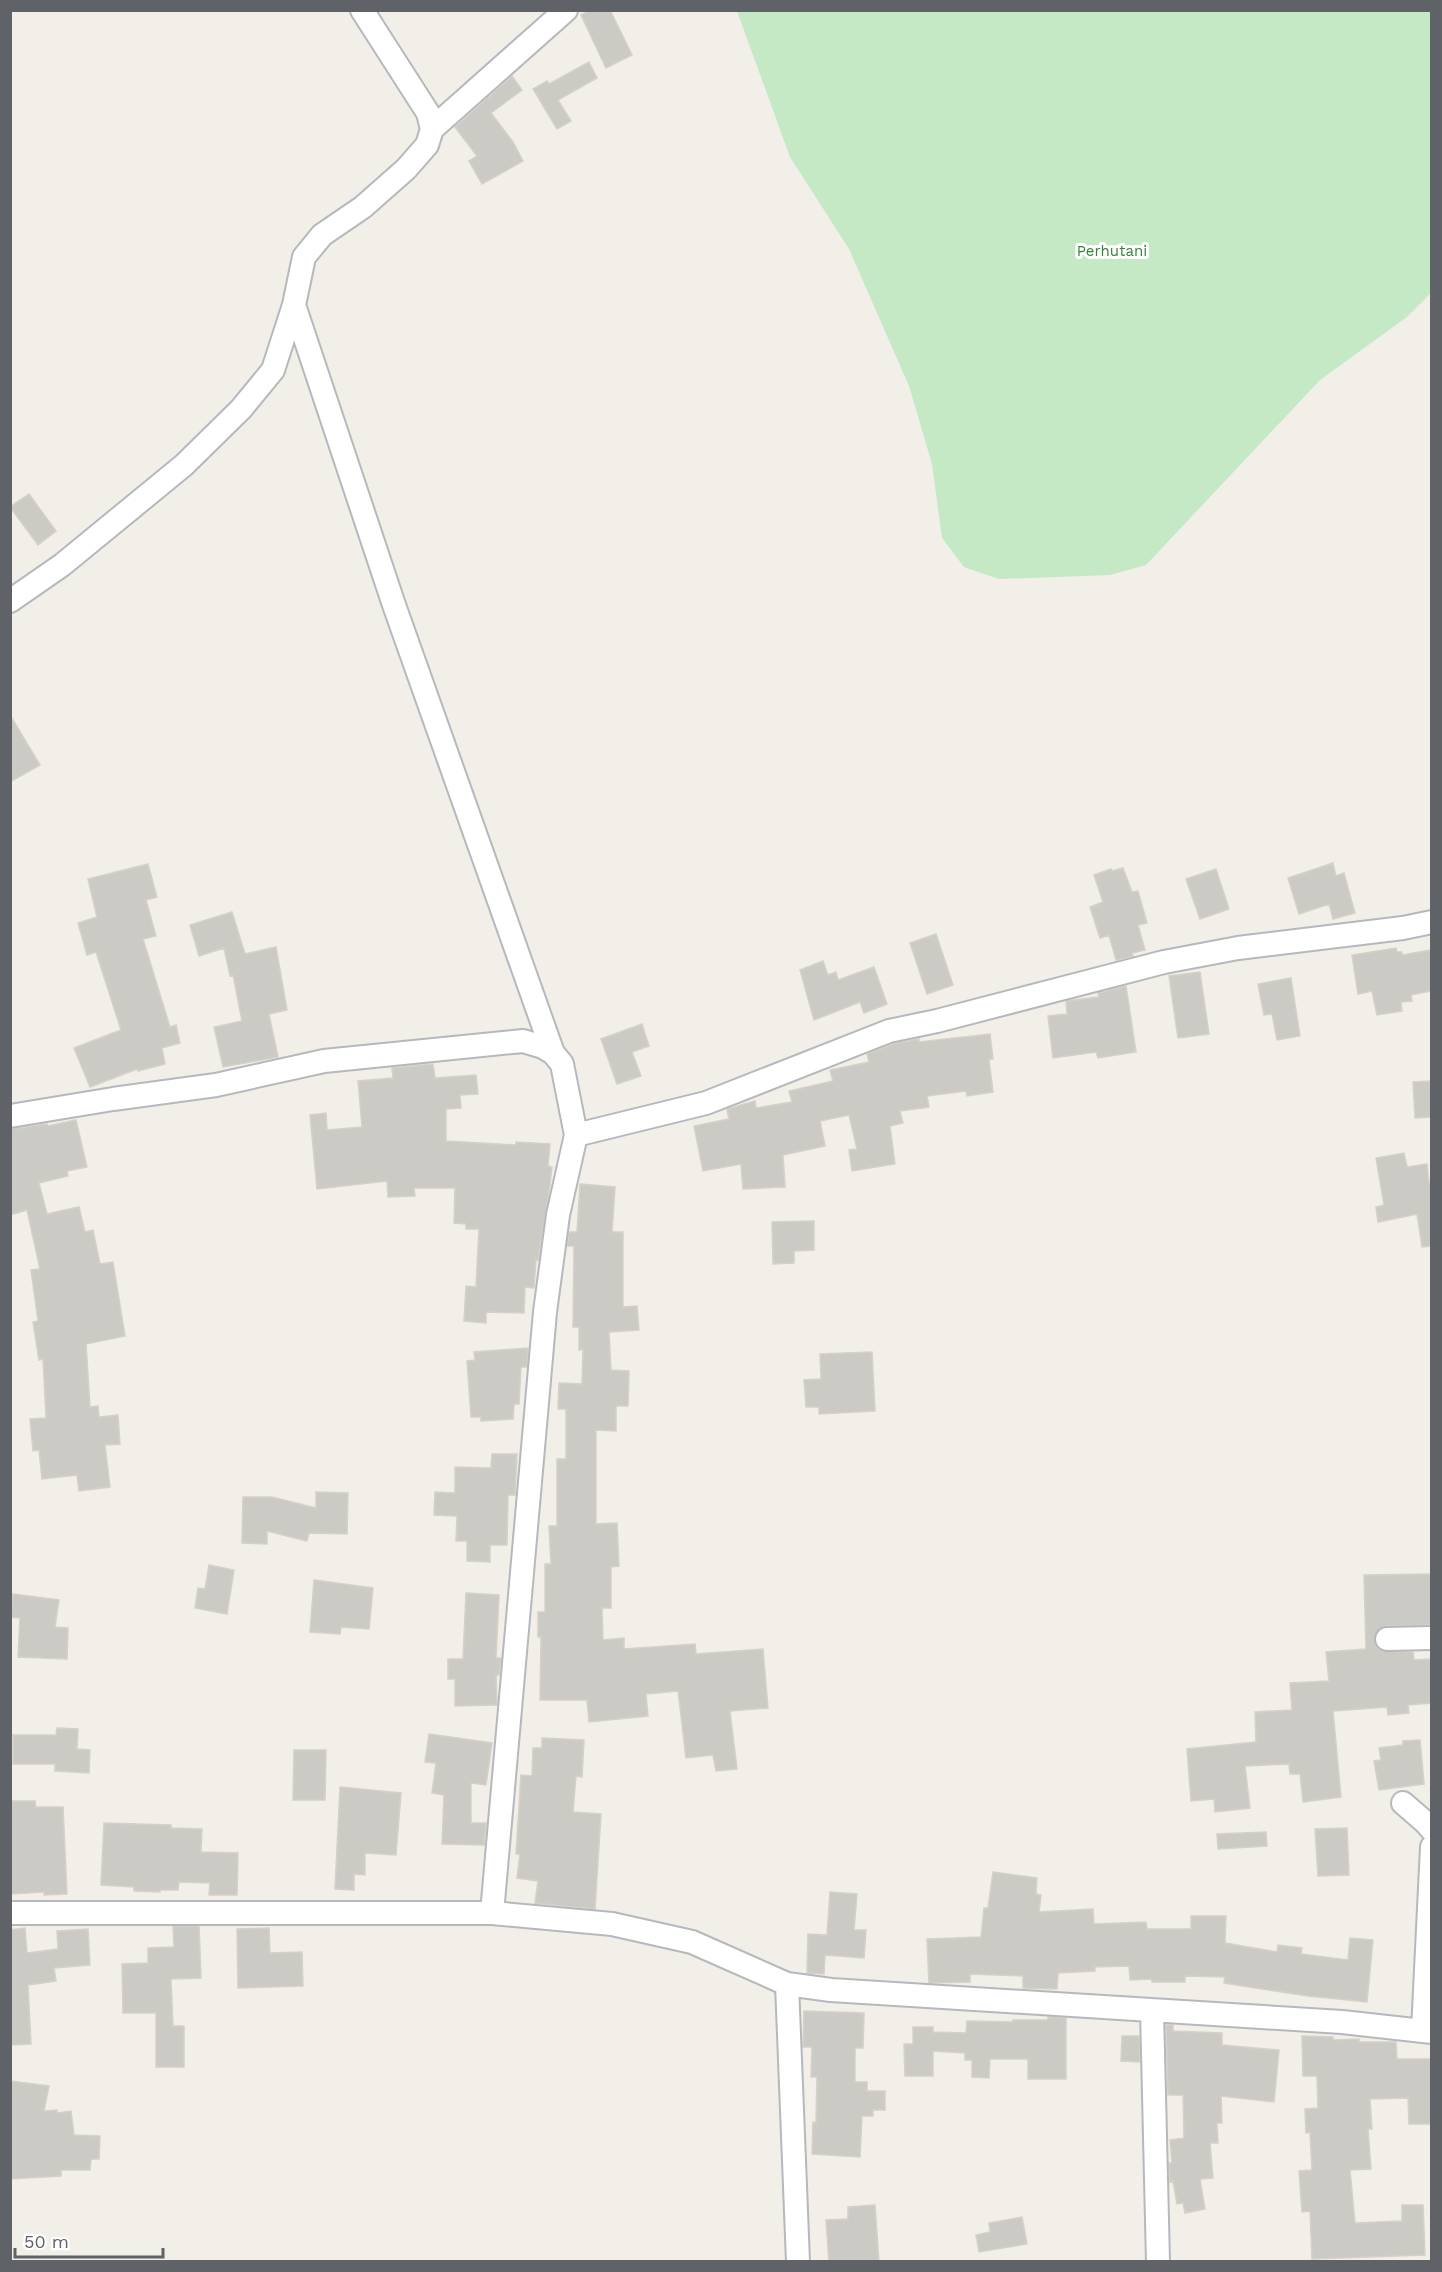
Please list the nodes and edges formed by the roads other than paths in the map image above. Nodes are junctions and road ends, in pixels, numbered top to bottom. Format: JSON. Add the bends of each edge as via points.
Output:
{"nodes":[{"id":1,"x":362,"y":10,"type":"edge"},
{"id":2,"x":566,"y":10,"type":"edge"},
{"id":3,"x":432,"y":129,"type":"junction"},
{"id":4,"x":294,"y":305,"type":"junction"},
{"id":5,"x":10,"y":601,"type":"edge"},
{"id":6,"x":1431,"y":921,"type":"edge"},
{"id":7,"x":553,"y":1053,"type":"junction"},
{"id":8,"x":10,"y":1116,"type":"edge"},
{"id":9,"x":576,"y":1135,"type":"junction"},
{"id":10,"x":1387,"y":1638,"type":"dead end"},
{"id":11,"x":1431,"y":1638,"type":"edge"},
{"id":12,"x":1403,"y":1803,"type":"dead end"},
{"id":13,"x":1431,"y":1830,"type":"edge"},
{"id":14,"x":1431,"y":1847,"type":"edge"},
{"id":15,"x":10,"y":1913,"type":"edge"},
{"id":16,"x":492,"y":1913,"type":"junction"},
{"id":17,"x":788,"y":1984,"type":"junction"},
{"id":18,"x":1152,"y":2010,"type":"junction"},
{"id":19,"x":1427,"y":2031,"type":"edge"},
{"id":20,"x":798,"y":2262,"type":"edge"},
{"id":21,"x":1158,"y":2262,"type":"edge"}],
"edges":[{"from":1,"to":3,"type":"street","via":[[428,113]]},
{"from":2,"to":3,"type":"street"},
{"from":3,"to":4,"type":"street","via":[[427,145],[406,169],[363,207],[322,235],[304,257]]},
{"from":4,"to":5,"type":"street","via":[[273,370],[241,409],[184,465],[62,565]]},
{"from":4,"to":7,"type":"street","via":[[394,605]]},
{"from":6,"to":9,"type":"street","via":[[1164,962],[889,1031],[706,1103]]},
{"from":7,"to":8,"type":"street","via":[[523,1041],[324,1061],[216,1085]]},
{"from":7,"to":9,"type":"street","via":[[562,1064]]},
{"from":9,"to":16,"type":"street","via":[[558,1215],[545,1312]]},
{"from":10,"to":11,"type":"street"},
{"from":12,"to":13,"type":"street"},
{"from":14,"to":19,"type":"street"},
{"from":15,"to":16,"type":"street"},
{"from":16,"to":17,"type":"street","via":[[612,1924],[692,1942]]},
{"from":17,"to":18,"type":"street"},
{"from":17,"to":20,"type":"street"},
{"from":18,"to":19,"type":"street"},
{"from":18,"to":21,"type":"street"}]}
